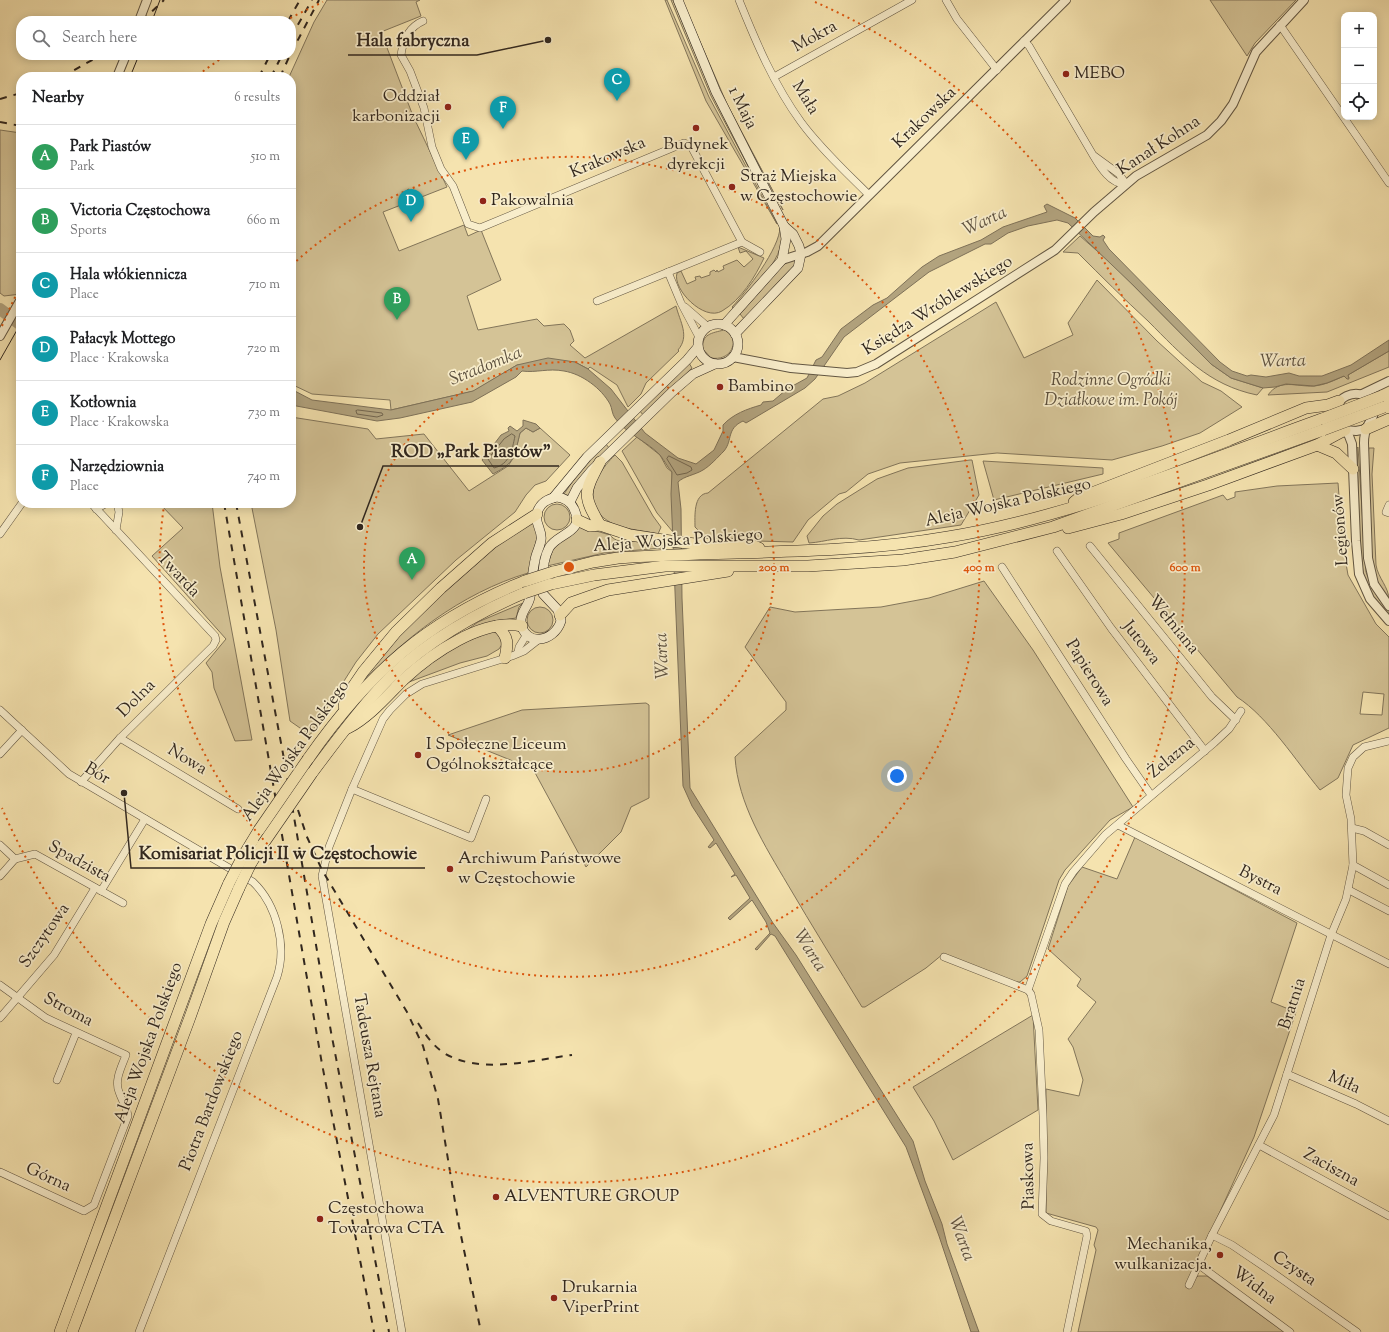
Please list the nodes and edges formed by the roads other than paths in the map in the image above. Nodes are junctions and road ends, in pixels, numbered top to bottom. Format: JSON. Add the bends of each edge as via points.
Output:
{"nodes":[{"id":1,"x":147,"y":0,"type":"edge"},
{"id":2,"x":678,"y":0,"type":"edge"},
{"id":3,"x":739,"y":0,"type":"edge"},
{"id":4,"x":912,"y":0,"type":"edge"},
{"id":5,"x":946,"y":0,"type":"edge"},
{"id":6,"x":1066,"y":0,"type":"edge"},
{"id":7,"x":1304,"y":0,"type":"edge"},
{"id":8,"x":141,"y":16,"type":"edge"},
{"id":9,"x":423,"y":21,"type":"dead end"},
{"id":10,"x":1280,"y":25,"type":"junction"},
{"id":11,"x":1024,"y":41,"type":"junction"},
{"id":12,"x":124,"y":60,"type":"edge"},
{"id":13,"x":997,"y":70,"type":"junction"},
{"id":14,"x":119,"y":72,"type":"edge"},
{"id":15,"x":774,"y":77,"type":"junction"},
{"id":16,"x":1389,"y":183,"type":"edge"},
{"id":17,"x":1126,"y":184,"type":"junction"},
{"id":18,"x":869,"y":195,"type":"junction"},
{"id":19,"x":784,"y":226,"type":"junction"},
{"id":20,"x":742,"y":242,"type":"junction"},
{"id":21,"x":1058,"y":248,"type":"joint"},
{"id":22,"x":760,"y":252,"type":"dead end"},
{"id":23,"x":801,"y":254,"type":"junction"},
{"id":24,"x":782,"y":260,"type":"junction"},
{"id":25,"x":668,"y":272,"type":"junction"},
{"id":26,"x":597,"y":301,"type":"dead end"},
{"id":27,"x":681,"y":303,"type":"junction"},
{"id":28,"x":16,"y":308,"type":"edge"},
{"id":29,"x":724,"y":325,"type":"junction"},
{"id":30,"x":708,"y":327,"type":"junction"},
{"id":31,"x":735,"y":334,"type":"junction"},
{"id":32,"x":0,"y":336,"type":"edge"},
{"id":33,"x":698,"y":342,"type":"junction"},
{"id":34,"x":733,"y":357,"type":"junction"},
{"id":35,"x":715,"y":364,"type":"junction"},
{"id":36,"x":1389,"y":381,"type":"edge"},
{"id":37,"x":1362,"y":394,"type":"junction"},
{"id":38,"x":1386,"y":401,"type":"edge"},
{"id":39,"x":1339,"y":402,"type":"junction"},
{"id":40,"x":1389,"y":419,"type":"edge"},
{"id":41,"x":1322,"y":424,"type":"junction"},
{"id":42,"x":1366,"y":429,"type":"junction"},
{"id":43,"x":1345,"y":430,"type":"junction"},
{"id":44,"x":1317,"y":445,"type":"junction"},
{"id":45,"x":600,"y":462,"type":"junction"},
{"id":46,"x":1352,"y":469,"type":"junction"},
{"id":47,"x":553,"y":498,"type":"junction"},
{"id":48,"x":570,"y":502,"type":"junction"},
{"id":49,"x":18,"y":508,"type":"edge"},
{"id":50,"x":118,"y":508,"type":"edge"},
{"id":51,"x":1068,"y":508,"type":"junction"},
{"id":52,"x":96,"y":509,"type":"edge"},
{"id":53,"x":537,"y":514,"type":"junction"},
{"id":54,"x":577,"y":520,"type":"junction"},
{"id":55,"x":600,"y":525,"type":"junction"},
{"id":56,"x":1053,"y":527,"type":"junction"},
{"id":57,"x":116,"y":530,"type":"junction"},
{"id":58,"x":0,"y":534,"type":"edge"},
{"id":59,"x":1090,"y":546,"type":"dead end"},
{"id":60,"x":769,"y":552,"type":"junction"},
{"id":61,"x":1057,"y":552,"type":"dead end"},
{"id":62,"x":664,"y":561,"type":"junction"},
{"id":63,"x":692,"y":566,"type":"junction"},
{"id":64,"x":1002,"y":567,"type":"dead end"},
{"id":65,"x":1389,"y":606,"type":"edge"},
{"id":66,"x":560,"y":615,"type":"junction"},
{"id":67,"x":1389,"y":621,"type":"edge"},
{"id":68,"x":497,"y":626,"type":"junction"},
{"id":69,"x":525,"y":630,"type":"junction"},
{"id":70,"x":216,"y":640,"type":"joint"},
{"id":71,"x":538,"y":640,"type":"junction"},
{"id":72,"x":518,"y":652,"type":"junction"},
{"id":73,"x":505,"y":658,"type":"junction"},
{"id":74,"x":0,"y":710,"type":"edge"},
{"id":75,"x":1241,"y":711,"type":"dead end"},
{"id":76,"x":341,"y":714,"type":"junction"},
{"id":77,"x":1236,"y":720,"type":"junction"},
{"id":78,"x":22,"y":730,"type":"junction"},
{"id":79,"x":344,"y":730,"type":"junction"},
{"id":80,"x":120,"y":738,"type":"junction"},
{"id":81,"x":1389,"y":741,"type":"edge"},
{"id":82,"x":1205,"y":751,"type":"junction"},
{"id":83,"x":0,"y":754,"type":"edge"},
{"id":84,"x":81,"y":782,"type":"junction"},
{"id":85,"x":352,"y":789,"type":"junction"},
{"id":86,"x":1151,"y":795,"type":"junction"},
{"id":87,"x":486,"y":799,"type":"dead end"},
{"id":88,"x":238,"y":809,"type":"dead end"},
{"id":89,"x":145,"y":819,"type":"junction"},
{"id":90,"x":1118,"y":825,"type":"junction"},
{"id":91,"x":1352,"y":828,"type":"junction"},
{"id":92,"x":0,"y":845,"type":"edge"},
{"id":93,"x":1389,"y":846,"type":"edge"},
{"id":94,"x":15,"y":859,"type":"junction"},
{"id":95,"x":247,"y":860,"type":"junction"},
{"id":96,"x":1353,"y":865,"type":"junction"},
{"id":97,"x":0,"y":876,"type":"edge"},
{"id":98,"x":253,"y":882,"type":"joint"},
{"id":99,"x":1389,"y":885,"type":"edge"},
{"id":100,"x":234,"y":886,"type":"junction"},
{"id":101,"x":98,"y":890,"type":"junction"},
{"id":102,"x":1349,"y":890,"type":"junction"},
{"id":103,"x":123,"y":904,"type":"dead end"},
{"id":104,"x":1389,"y":911,"type":"edge"},
{"id":105,"x":1331,"y":934,"type":"junction"},
{"id":106,"x":944,"y":958,"type":"dead end"},
{"id":107,"x":1389,"y":964,"type":"edge"},
{"id":108,"x":0,"y":985,"type":"edge"},
{"id":109,"x":1028,"y":990,"type":"junction"},
{"id":110,"x":16,"y":998,"type":"junction"},
{"id":111,"x":0,"y":1018,"type":"edge"},
{"id":112,"x":76,"y":1033,"type":"junction"},
{"id":113,"x":1287,"y":1074,"type":"junction"},
{"id":114,"x":57,"y":1080,"type":"dead end"},
{"id":115,"x":1389,"y":1121,"type":"edge"},
{"id":116,"x":1259,"y":1145,"type":"junction"},
{"id":117,"x":0,"y":1172,"type":"edge"},
{"id":118,"x":84,"y":1211,"type":"joint"},
{"id":119,"x":1389,"y":1216,"type":"edge"},
{"id":120,"x":1212,"y":1235,"type":"junction"},
{"id":121,"x":1199,"y":1265,"type":"junction"},
{"id":122,"x":1188,"y":1284,"type":"dead end"},
{"id":123,"x":60,"y":1332,"type":"edge"},
{"id":124,"x":72,"y":1332,"type":"edge"},
{"id":125,"x":138,"y":1332,"type":"edge"},
{"id":126,"x":402,"y":1332,"type":"edge"},
{"id":127,"x":1067,"y":1332,"type":"edge"},
{"id":128,"x":1290,"y":1332,"type":"edge"},
{"id":129,"x":1357,"y":1332,"type":"edge"}],
"edges":[{"from":1,"to":8,"type":"street"},
{"from":2,"to":19,"type":"main road","name":"1 Maja","via":[[716,92]]},
{"from":3,"to":15,"type":"street","name":"Mała"},
{"from":4,"to":15,"type":"street","name":"Mokra"},
{"from":5,"to":13,"type":"street","via":[[960,24]]},
{"from":6,"to":11,"type":"street","name":"Krakowska"},
{"from":7,"to":10,"type":"street","name":"Kanał Kohna"},
{"from":9,"to":20,"type":"street","name":"Krakowska","via":[[412,27],[406,36],[401,55],[424,108],[432,148],[441,169],[453,186],[468,224],[480,228],[684,143],[691,146]]},
{"from":10,"to":16,"type":"street"},
{"from":10,"to":17,"type":"street","name":"Kanał Kohna","via":[[1256,52],[1233,104],[1212,131]]},
{"from":11,"to":13,"type":"street","name":"Krakowska"},
{"from":11,"to":17,"type":"street","via":[[1100,167],[1115,182]]},
{"from":12,"to":14,"type":"street"},
{"from":13,"to":18,"type":"street","name":"Krakowska"},
{"from":15,"to":18,"type":"street","name":"Mała","via":[[801,122]]},
{"from":17,"to":21,"type":"street","name":"Kanał Kohna"},
{"from":18,"to":23,"type":"street","name":"Krakowska","via":[[818,246]]},
{"from":19,"to":23,"type":"main road","name":"1 Maja","via":[[793,234]]},
{"from":19,"to":24,"type":"main road","name":"1 Maja","via":[[785,246]]},
{"from":20,"to":22,"type":"street"},
{"from":20,"to":25,"type":"street"},
{"from":21,"to":34,"type":"street","name":"Księdza Wróblewskiego","via":[[876,364],[857,372],[791,368]]},
{"from":23,"to":24,"type":"street","name":"Krakowska"},
{"from":23,"to":31,"type":"main road","via":[[795,271]]},
{"from":24,"to":29,"type":"main road"},
{"from":25,"to":26,"type":"street"},
{"from":25,"to":27,"type":"street"},
{"from":27,"to":30,"type":"street"},
{"from":27,"to":33,"type":"street"},
{"from":28,"to":32,"type":"street"},
{"from":29,"to":30,"type":"main road"},
{"from":29,"to":31,"type":"main road"},
{"from":30,"to":33,"type":"main road"},
{"from":31,"to":34,"type":"main road","via":[[737,345]]},
{"from":33,"to":35,"type":"main road","via":[[702,356]]},
{"from":33,"to":47,"type":"main road","via":[[687,360],[612,432]]},
{"from":34,"to":35,"type":"main road"},
{"from":35,"to":45,"type":"main road","via":[[693,374]]},
{"from":36,"to":37,"type":"street"},
{"from":37,"to":39,"type":"street","via":[[1352,393]]},
{"from":37,"to":42,"type":"street","via":[[1374,407],[1374,414]]},
{"from":38,"to":41,"type":"main road","name":"Aleja Wojska Polskiego","bridge":true},
{"from":39,"to":43,"type":"street","via":[[1336,413]]},
{"from":39,"to":51,"type":"main road","via":[[1306,408],[1079,498]]},
{"from":40,"to":42,"type":"main road"},
{"from":41,"to":51,"type":"main road","name":"Aleja Wojska Polskiego"},
{"from":41,"to":56,"type":"main road","name":"Aleja Wojska Polskiego"},
{"from":42,"to":43,"type":"street"},
{"from":42,"to":65,"type":"street","name":"Legionów","via":[[1364,443],[1368,558],[1374,584]]},
{"from":43,"to":44,"type":"main road"},
{"from":43,"to":46,"type":"street","name":"Legionów","via":[[1352,444]]},
{"from":44,"to":46,"type":"main road","via":[[1336,453]]},
{"from":44,"to":56,"type":"main road","via":[[1122,514],[1070,528]]},
{"from":45,"to":48,"type":"main road","via":[[582,480]]},
{"from":45,"to":55,"type":"main road","via":[[587,493],[590,510]]},
{"from":46,"to":67,"type":"street","name":"Legionów","via":[[1359,574],[1370,600]]},
{"from":47,"to":48,"type":"main road","via":[[560,497]]},
{"from":47,"to":53,"type":"main road","via":[[545,501]]},
{"from":48,"to":54,"type":"main road"},
{"from":49,"to":58,"type":"street"},
{"from":50,"to":57,"type":"street"},
{"from":51,"to":60,"type":"main road","name":"Aleja Wojska Polskiego","via":[[948,537],[875,546]]},
{"from":52,"to":57,"type":"street","name":"Twarda"},
{"from":53,"to":69,"type":"main road","via":[[541,538],[534,561],[530,598],[522,615]]},
{"from":53,"to":76,"type":"main road","via":[[492,544],[441,588],[396,632],[370,662],[346,697]]},
{"from":54,"to":55,"type":"main road","via":[[590,526]]},
{"from":54,"to":66,"type":"main road","via":[[574,528],[552,543],[545,559],[543,594]]},
{"from":55,"to":60,"type":"main road","via":[[630,535],[695,544],[752,545]]},
{"from":56,"to":63,"type":"main road","name":"Aleja Wojska Polskiego","via":[[955,552],[903,560],[808,566]]},
{"from":57,"to":70,"type":"street","name":"Twarda"},
{"from":59,"to":77,"type":"street","name":"Wełniana","via":[[1212,697]]},
{"from":60,"to":63,"type":"main road","name":"Aleja Wojska Polskiego"},
{"from":61,"to":82,"type":"street","name":"Jutowa","via":[[1111,628]]},
{"from":62,"to":63,"type":"main road","name":"Aleja Wojska Polskiego"},
{"from":62,"to":76,"type":"main road","name":"Aleja Wojska Polskiego","bridge":true,"via":[[599,561],[524,581],[481,599],[420,637],[380,671]]},
{"from":62,"to":79,"type":"main road","name":"Aleja Wojska Polskiego","bridge":true,"via":[[551,584],[478,614],[422,651],[379,689]]},
{"from":63,"to":66,"type":"main road","via":[[665,581],[621,587],[594,594],[571,603]]},
{"from":64,"to":86,"type":"street","name":"Papierowa"},
{"from":66,"to":71,"type":"main road","via":[[561,621],[556,632],[548,638]]},
{"from":68,"to":69,"type":"main road","via":[[506,624]]},
{"from":68,"to":73,"type":"main road","via":[[507,637]]},
{"from":68,"to":79,"type":"main road","via":[[472,634],[435,655],[405,679],[360,722]]},
{"from":69,"to":71,"type":"main road"},
{"from":69,"to":72,"type":"street"},
{"from":70,"to":80,"type":"street","name":"Dolna","via":[[213,646]]},
{"from":71,"to":72,"type":"street","name":"Tadeusza Rejtana","via":[[524,651]]},
{"from":72,"to":73,"type":"street","name":"Tadeusza Rejtana"},
{"from":73,"to":85,"type":"street","name":"Tadeusza Rejtana","via":[[433,679],[401,698],[383,719]]},
{"from":74,"to":78,"type":"street","name":"Bór"},
{"from":75,"to":77,"type":"street","name":"Żelazna"},
{"from":76,"to":95,"type":"main road","name":"Aleja Wojska Polskiego","bridge":true,"via":[[259,830]]},
{"from":77,"to":82,"type":"street","name":"Żelazna"},
{"from":78,"to":83,"type":"street"},
{"from":78,"to":84,"type":"street","name":"Bór"},
{"from":79,"to":95,"type":"main road","name":"Aleja Wojska Polskiego","bridge":true,"via":[[264,844]]},
{"from":80,"to":84,"type":"street","name":"Dolna"},
{"from":80,"to":88,"type":"street","name":"Nowa"},
{"from":81,"to":91,"type":"street","name":"Bratnia","via":[[1364,747],[1353,757],[1348,768],[1346,795]]},
{"from":82,"to":86,"type":"street","name":"Żelazna"},
{"from":84,"to":89,"type":"street","name":"Bór"},
{"from":85,"to":87,"type":"street","via":[[471,838]]},
{"from":85,"to":126,"type":"street","name":"Tadeusza Rejtana","via":[[329,847],[322,876]]},
{"from":86,"to":90,"type":"street","name":"Żelazna"},
{"from":89,"to":98,"type":"street","name":"Bór"},
{"from":89,"to":101,"type":"street","name":"Szczytowa"},
{"from":90,"to":105,"type":"street","name":"Bystra"},
{"from":90,"to":109,"type":"street","via":[[1105,835],[1072,872]]},
{"from":91,"to":93,"type":"street","via":[[1364,831]]},
{"from":91,"to":96,"type":"street","name":"Bratnia"},
{"from":92,"to":94,"type":"street"},
{"from":94,"to":97,"type":"street"},
{"from":94,"to":101,"type":"street","name":"Spadzista","via":[[35,854]]},
{"from":95,"to":100,"type":"main road","name":"Aleja Wojska Polskiego","bridge":true},
{"from":96,"to":99,"type":"street"},
{"from":96,"to":102,"type":"street","name":"Bratnia"},
{"from":98,"to":125,"type":"street","name":"Piotra Bardowskiego","via":[[263,892],[273,912],[280,945],[280,967]]},
{"from":100,"to":123,"type":"main road","name":"Aleja Wojska Polskiego","via":[[211,924]]},
{"from":100,"to":124,"type":"main road","name":"Aleja Wojska Polskiego","via":[[189,1020]]},
{"from":101,"to":103,"type":"street","name":"Spadzista"},
{"from":101,"to":110,"type":"street","name":"Szczytowa","via":[[54,955]]},
{"from":102,"to":104,"type":"street"},
{"from":102,"to":105,"type":"street","name":"Bratnia"},
{"from":105,"to":107,"type":"street","name":"Bystra"},
{"from":105,"to":113,"type":"street","name":"Bratnia"},
{"from":106,"to":109,"type":"street"},
{"from":108,"to":110,"type":"street","name":"Stroma"},
{"from":109,"to":127,"type":"street","name":"Piaskowa","via":[[1039,1030],[1044,1151],[1042,1214],[1051,1221],[1086,1231],[1087,1236]]},
{"from":110,"to":111,"type":"street","name":"Szczytowa"},
{"from":110,"to":112,"type":"street","name":"Stroma","via":[[46,1018]]},
{"from":112,"to":114,"type":"street"},
{"from":112,"to":118,"type":"street","name":"Stroma","via":[[126,1055],[117,1086],[128,1116],[94,1205]]},
{"from":113,"to":115,"type":"street","name":"Miła"},
{"from":113,"to":116,"type":"street","name":"Bratnia","via":[[1274,1115]]},
{"from":116,"to":119,"type":"street","name":"Zaciszna"},
{"from":116,"to":120,"type":"street","name":"Bratnia"},
{"from":117,"to":118,"type":"street","name":"Górna"},
{"from":120,"to":121,"type":"street","name":"Bratnia"},
{"from":120,"to":129,"type":"street","name":"Czysta","via":[[1232,1245]]},
{"from":121,"to":122,"type":"street","name":"Bratnia"},
{"from":121,"to":128,"type":"street","name":"Widna"}]}
